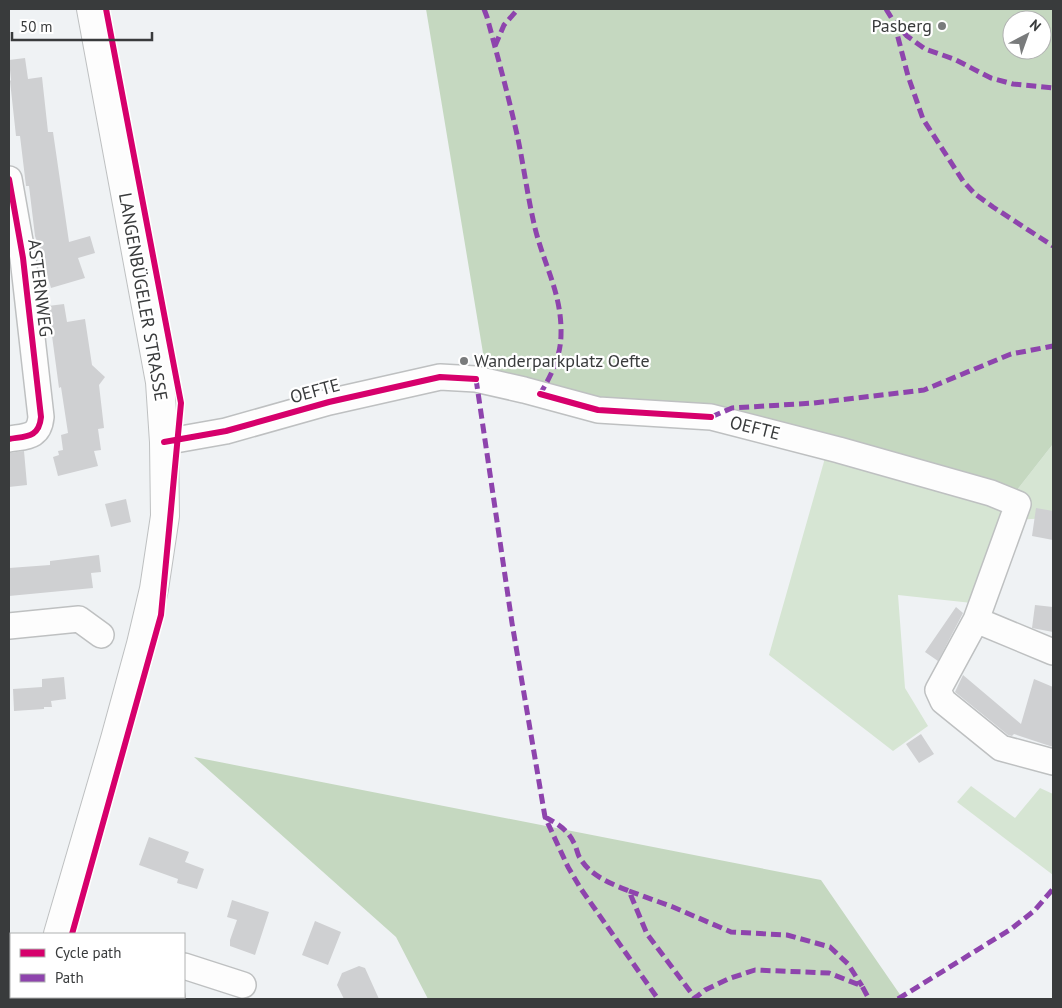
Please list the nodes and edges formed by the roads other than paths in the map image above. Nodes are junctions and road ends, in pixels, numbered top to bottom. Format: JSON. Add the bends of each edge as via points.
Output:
{"nodes":[{"id":1,"x":90,"y":9,"type":"edge"},
{"id":2,"x":9,"y":179,"type":"edge"},
{"id":3,"x":9,"y":439,"type":"edge"},
{"id":4,"x":164,"y":442,"type":"junction"},
{"id":5,"x":976,"y":620,"type":"junction"},
{"id":6,"x":9,"y":626,"type":"edge"},
{"id":7,"x":101,"y":634,"type":"dead end"},
{"id":8,"x":1053,"y":652,"type":"edge"},
{"id":9,"x":1053,"y":762,"type":"edge"},
{"id":10,"x":58,"y":933,"type":"edge"},
{"id":11,"x":185,"y":966,"type":"edge"},
{"id":12,"x":243,"y":985,"type":"dead end"}],
"edges":[{"from":1,"to":4,"type":"main road","name":"LANGENBÜGELER STRASSE","via":[[160,382]]},
{"from":2,"to":3,"type":"street","name":"ASTERNWEG","via":[[22,258],[40,426],[29,436]]},
{"from":4,"to":5,"type":"street","name":"OEFTE","via":[[226,431],[329,402],[440,377],[476,379],[598,410],[711,417],[991,493],[1018,504]]},
{"from":4,"to":10,"type":"main road","name":"LANGENBÜGELER STRASSE","via":[[165,516],[154,589],[115,739]]},
{"from":5,"to":8,"type":"street"},
{"from":5,"to":9,"type":"street","via":[[938,690],[943,701],[1001,748]]},
{"from":6,"to":7,"type":"street","via":[[79,619]]},
{"from":11,"to":12,"type":"street"}]}
